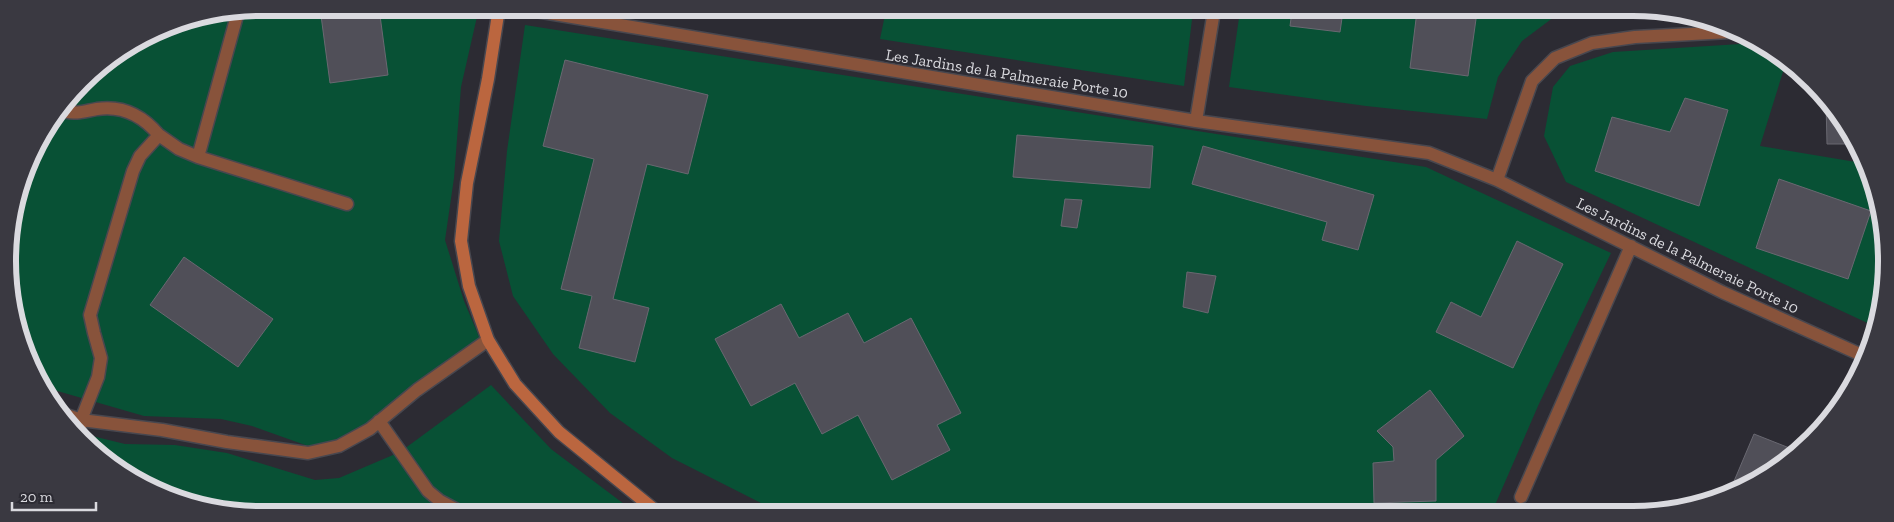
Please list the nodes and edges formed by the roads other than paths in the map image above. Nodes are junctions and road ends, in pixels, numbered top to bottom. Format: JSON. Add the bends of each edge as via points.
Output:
{"nodes":[{"id":1,"x":498,"y":16,"type":"edge"},
{"id":2,"x":566,"y":16,"type":"edge"},
{"id":3,"x":1213,"y":16,"type":"edge"},
{"id":4,"x":236,"y":18,"type":"edge"},
{"id":5,"x":1721,"y":32,"type":"edge"},
{"id":6,"x":67,"y":113,"type":"edge"},
{"id":7,"x":1196,"y":121,"type":"junction"},
{"id":8,"x":159,"y":135,"type":"junction"},
{"id":9,"x":198,"y":157,"type":"junction"},
{"id":10,"x":1496,"y":180,"type":"junction"},
{"id":11,"x":347,"y":204,"type":"dead end"},
{"id":12,"x":1631,"y":246,"type":"junction"},
{"id":13,"x":488,"y":340,"type":"junction"},
{"id":14,"x":1859,"y":355,"type":"edge"},
{"id":15,"x":379,"y":421,"type":"junction"},
{"id":16,"x":80,"y":426,"type":"edge"},
{"id":17,"x":1521,"y":497,"type":"dead end"},
{"id":18,"x":449,"y":506,"type":"edge"},
{"id":19,"x":651,"y":506,"type":"edge"}],
"edges":[{"from":1,"to":13,"type":"street","via":[[467,183],[461,241],[469,286]]},
{"from":2,"to":7,"type":"street","name":"Les Jardins de la Palmeraie Porte 10"},
{"from":3,"to":7,"type":"street"},
{"from":4,"to":9,"type":"street"},
{"from":5,"to":10,"type":"street","via":[[1592,43],[1555,58],[1532,81]]},
{"from":6,"to":8,"type":"street","via":[[122,108],[150,125]]},
{"from":7,"to":10,"type":"street","name":"Les Jardins de la Palmeraie Porte 10","via":[[1429,153]]},
{"from":8,"to":9,"type":"street"},
{"from":8,"to":16,"type":"street","via":[[140,156],[133,172],[90,315],[101,358],[98,378]]},
{"from":9,"to":11,"type":"street"},
{"from":10,"to":12,"type":"street","name":"Les Jardins de la Palmeraie Porte 10"},
{"from":12,"to":14,"type":"street","name":"Les Jardins de la Palmeraie Porte 10"},
{"from":12,"to":17,"type":"street"},
{"from":13,"to":15,"type":"street"},
{"from":13,"to":19,"type":"street","via":[[515,384],[559,432]]},
{"from":15,"to":16,"type":"street","via":[[339,446],[308,453],[162,430]]},
{"from":15,"to":18,"type":"street","via":[[428,491]]}]}
